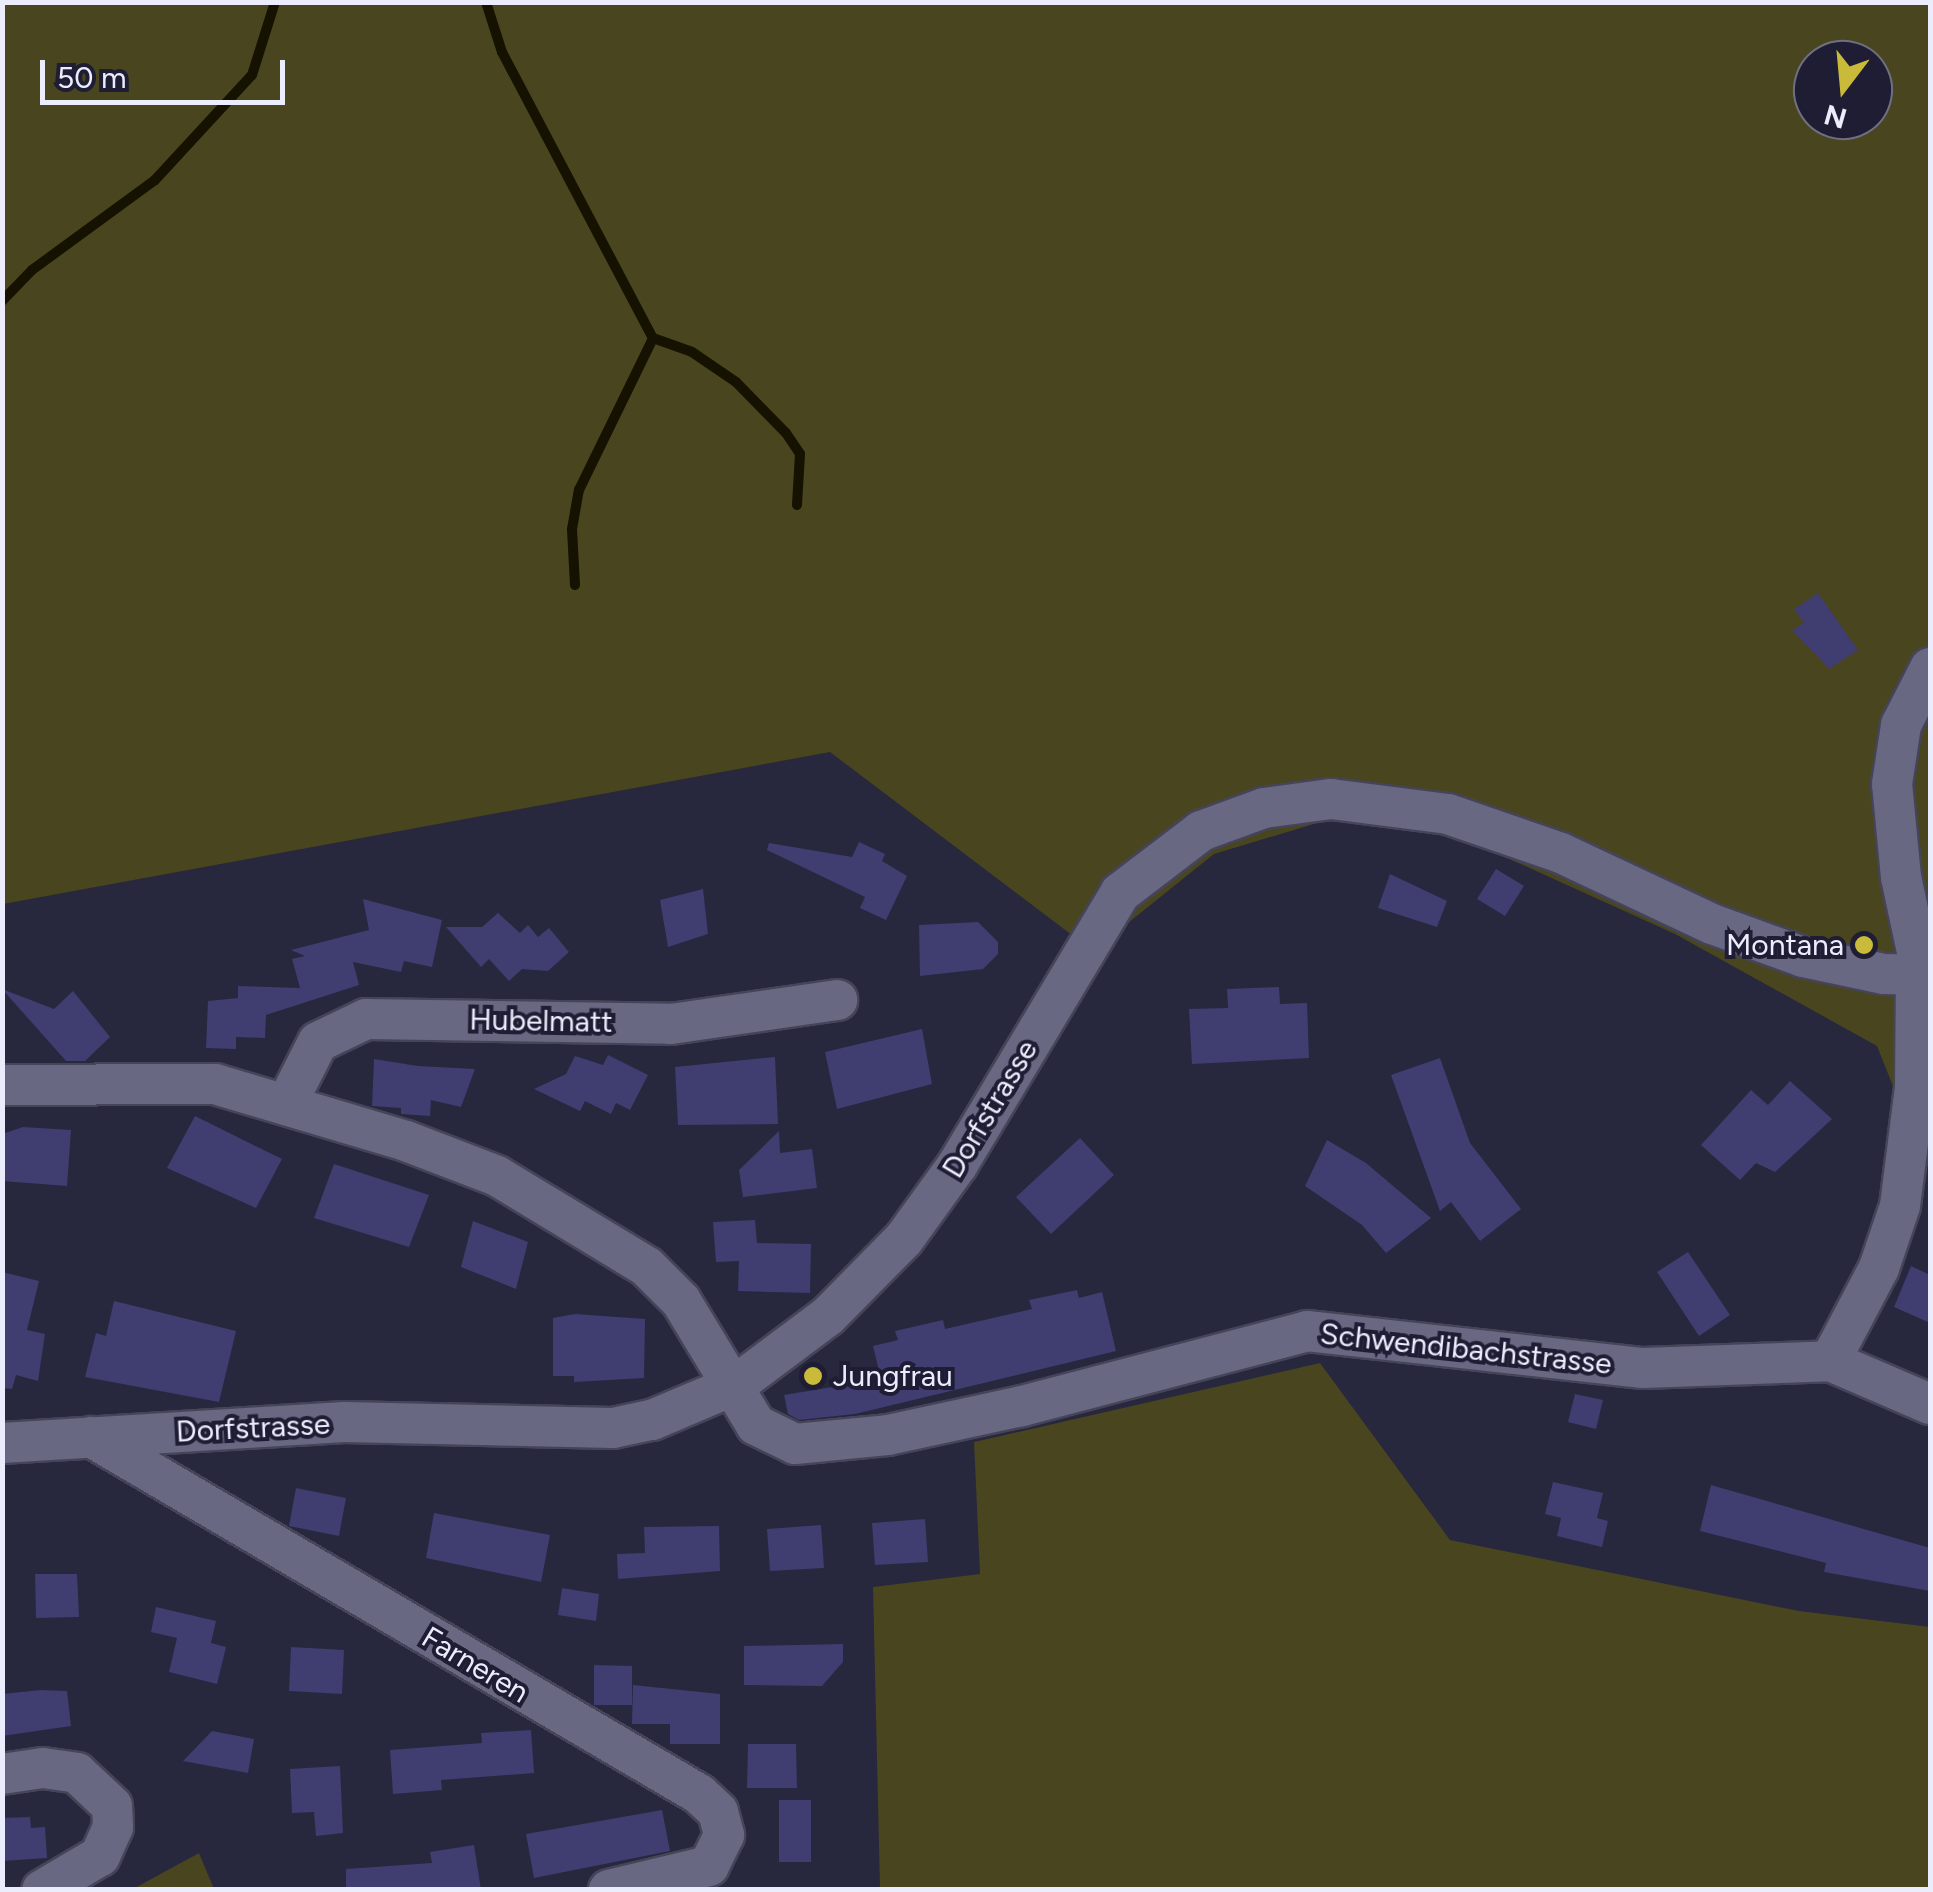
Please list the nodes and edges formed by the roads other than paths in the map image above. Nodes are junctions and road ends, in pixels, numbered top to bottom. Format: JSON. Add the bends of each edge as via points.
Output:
{"nodes":[{"id":1,"x":1930,"y":668,"type":"edge"},
{"id":2,"x":1923,"y":975,"type":"edge"},
{"id":3,"x":837,"y":1000,"type":"dead end"},
{"id":4,"x":2,"y":1085,"type":"edge"},
{"id":5,"x":288,"y":1104,"type":"junction"},
{"id":6,"x":1830,"y":1361,"type":"junction"},
{"id":7,"x":737,"y":1384,"type":"junction"},
{"id":8,"x":1930,"y":1404,"type":"edge"},
{"id":9,"x":90,"y":1438,"type":"junction"},
{"id":10,"x":2,"y":1443,"type":"edge"},
{"id":11,"x":2,"y":1774,"type":"edge"},
{"id":12,"x":42,"y":1890,"type":"edge"},
{"id":13,"x":609,"y":1890,"type":"edge"}],
"edges":[{"from":1,"to":2,"type":"street","via":[[1901,726],[1892,784],[1901,876]]},
{"from":2,"to":6,"type":"street","via":[[1900,1206],[1879,1268]]},
{"from":2,"to":7,"type":"street","name":"Dorfstrasse","via":[[1842,968],[1755,942],[1561,853],[1448,814],[1331,800],[1231,818],[1173,848],[1120,892],[958,1164],[904,1238],[828,1316]]},
{"from":3,"to":5,"type":"street","name":"Hubelmatt","via":[[671,1024],[366,1019],[318,1042]]},
{"from":4,"to":5,"type":"street","via":[[126,1089],[175,1081],[215,1084]]},
{"from":5,"to":7,"type":"street","via":[[498,1176],[592,1229],[672,1292]]},
{"from":6,"to":7,"type":"street","name":"Schwendibachstrasse","via":[[1643,1368],[1307,1331],[1022,1406],[809,1444],[762,1430]]},
{"from":6,"to":8,"type":"street","name":"Schwendibachstrasse"},
{"from":7,"to":9,"type":"street","name":"Dorfstrasse","via":[[666,1415],[613,1428],[344,1422]]},
{"from":9,"to":10,"type":"street","name":"Dorfstrasse"},
{"from":9,"to":13,"type":"street","name":"Farneren","via":[[698,1794],[718,1812],[724,1835],[710,1866]]},
{"from":11,"to":12,"type":"street","via":[[44,1768],[77,1773],[112,1806],[114,1826],[100,1856]]}]}
